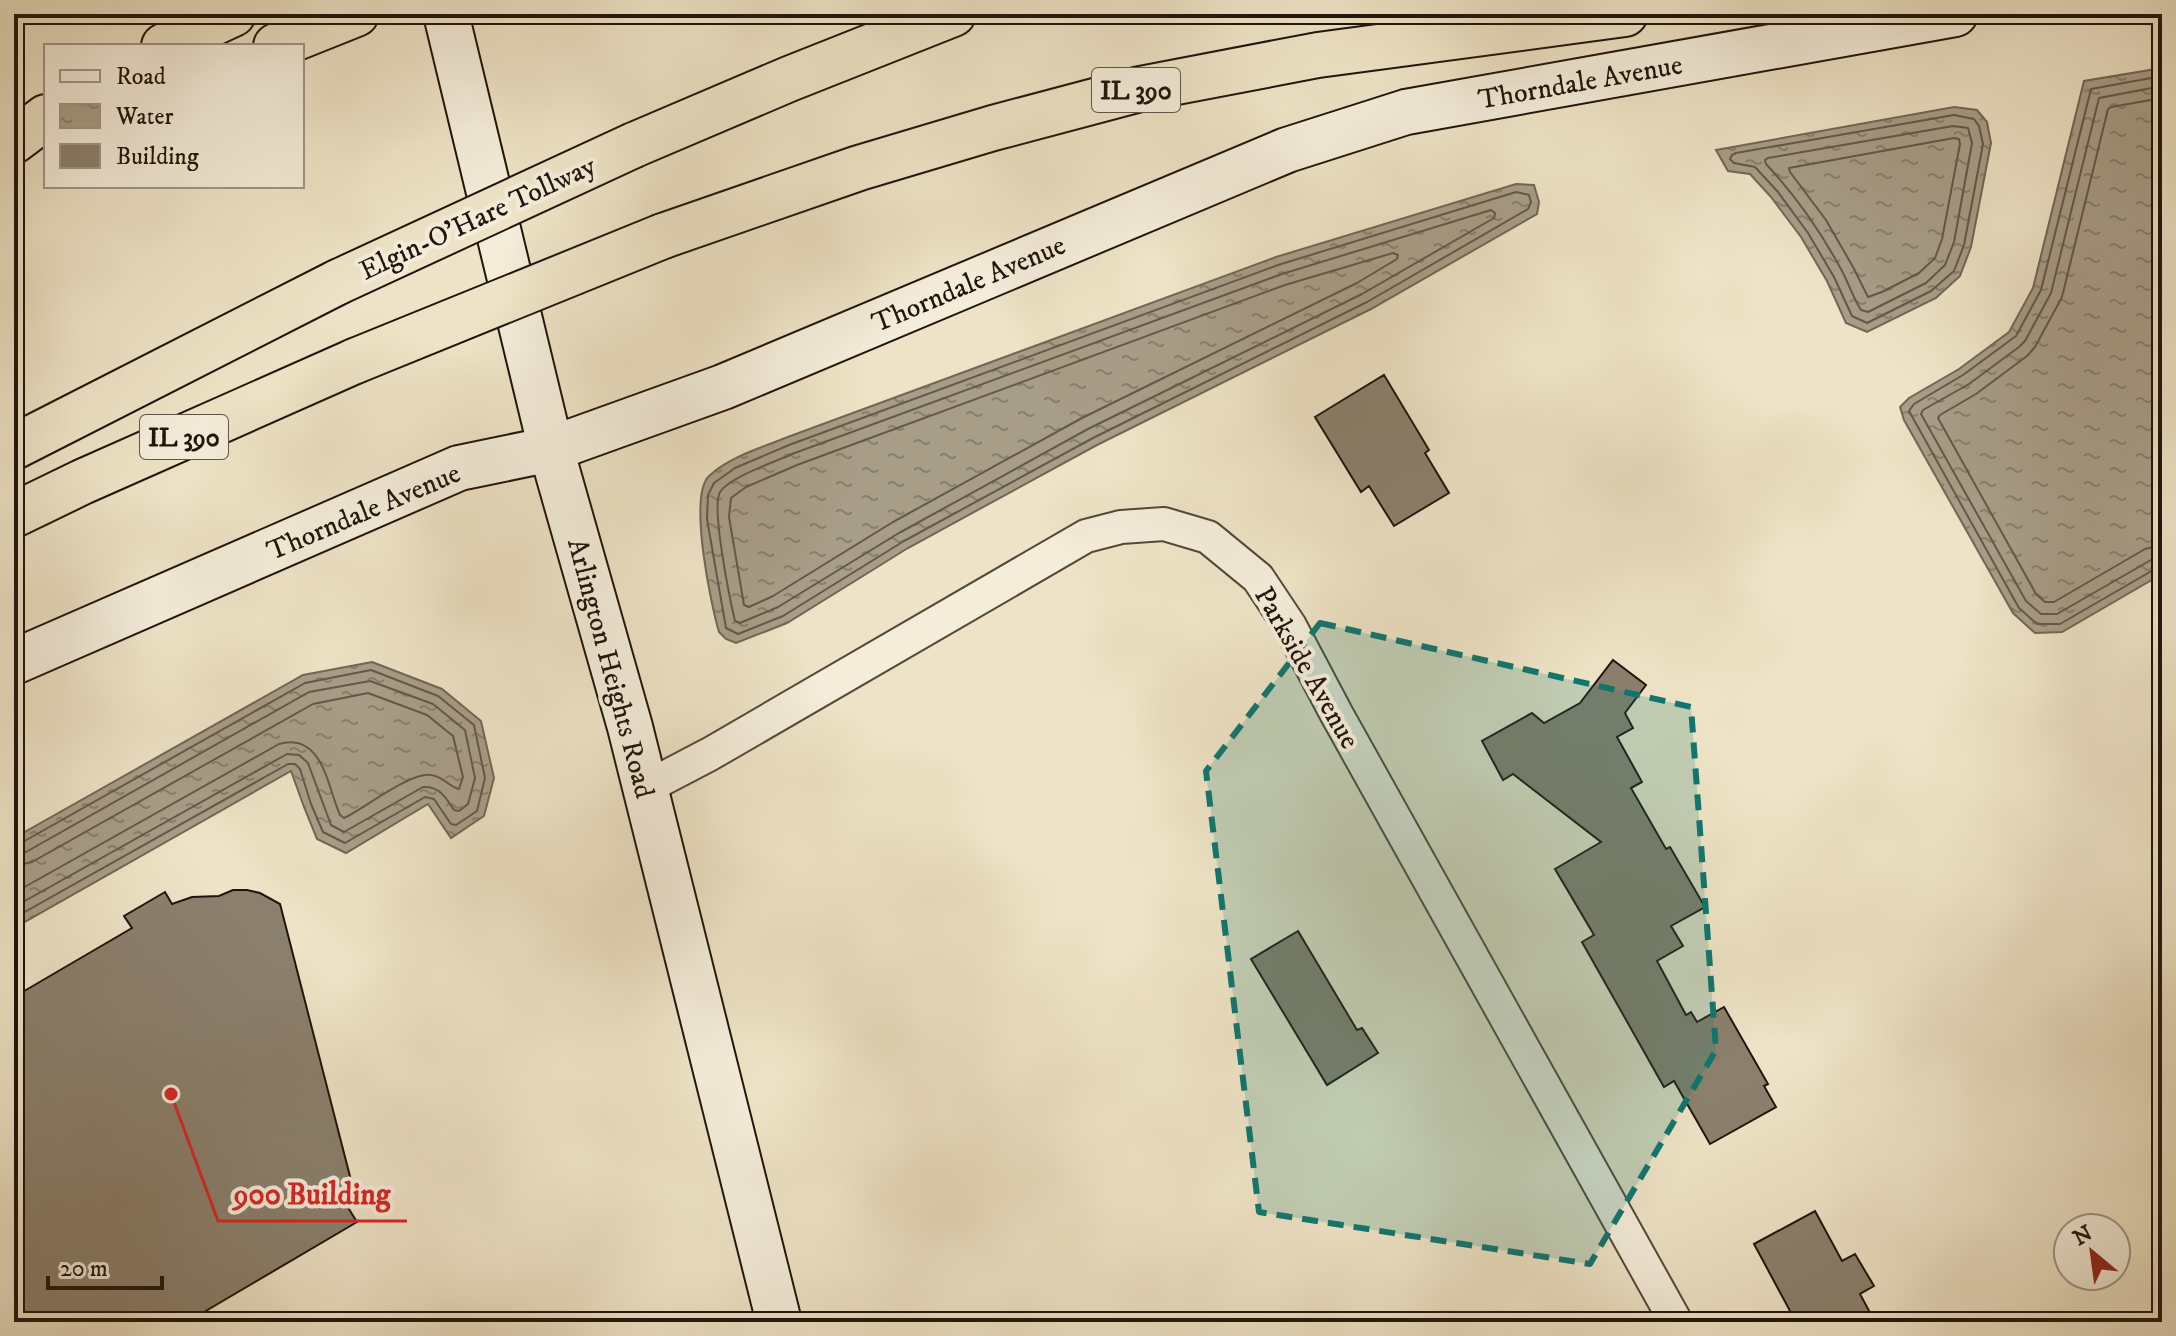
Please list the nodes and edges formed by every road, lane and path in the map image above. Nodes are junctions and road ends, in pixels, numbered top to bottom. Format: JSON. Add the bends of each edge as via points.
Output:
{"nodes":[{"id":1,"x":233,"y":14,"type":"edge"},
{"id":2,"x":356,"y":14,"type":"edge"},
{"id":3,"x":446,"y":14,"type":"edge"},
{"id":4,"x":953,"y":14,"type":"edge"},
{"id":5,"x":1625,"y":14,"type":"edge"},
{"id":6,"x":1955,"y":14,"type":"edge"},
{"id":7,"x":168,"y":44,"type":"edge"},
{"id":8,"x":281,"y":44,"type":"edge"},
{"id":9,"x":44,"y":118,"type":"edge"},
{"id":10,"x":14,"y":141,"type":"edge"},
{"id":11,"x":44,"y":147,"type":"edge"},
{"id":12,"x":14,"y":160,"type":"edge"},
{"id":13,"x":14,"y":447,"type":"edge"},
{"id":14,"x":551,"y":449,"type":"junction"},
{"id":15,"x":14,"y":515,"type":"edge"},
{"id":16,"x":14,"y":662,"type":"edge"},
{"id":17,"x":645,"y":788,"type":"junction"},
{"id":18,"x":779,"y":1322,"type":"edge"},
{"id":19,"x":1676,"y":1322,"type":"edge"}],
"edges":[{"from":1,"to":7,"type":"highway"},
{"from":2,"to":8,"type":"highway"},
{"from":3,"to":14,"type":"street","name":"Arlington Heights Road"},
{"from":4,"to":13,"type":"highway","name":"Elgin-O'Hare Tollway","number":"IL 390","bridge":true,"via":[[634,145],[338,282]]},
{"from":5,"to":15,"type":"highway","number":"IL 390","bridge":true,"via":[[1318,55],[1140,89],[859,168],[663,236],[355,361]]},
{"from":6,"to":14,"type":"street","name":"Thorndale Avenue","via":[[1406,112],[1287,150],[723,387]]},
{"from":9,"to":10,"type":"highway"},
{"from":11,"to":12,"type":"highway"},
{"from":14,"to":16,"type":"street","name":"Thorndale Avenue","via":[[459,468]]},
{"from":14,"to":17,"type":"street","name":"Arlington Heights Road"},
{"from":17,"to":18,"type":"street","name":"Arlington Heights Road"},
{"from":17,"to":19,"type":"street","name":"Parkside Avenue","via":[[1086,536],[1164,524],[1208,537],[1258,578],[1290,626]]}]}
